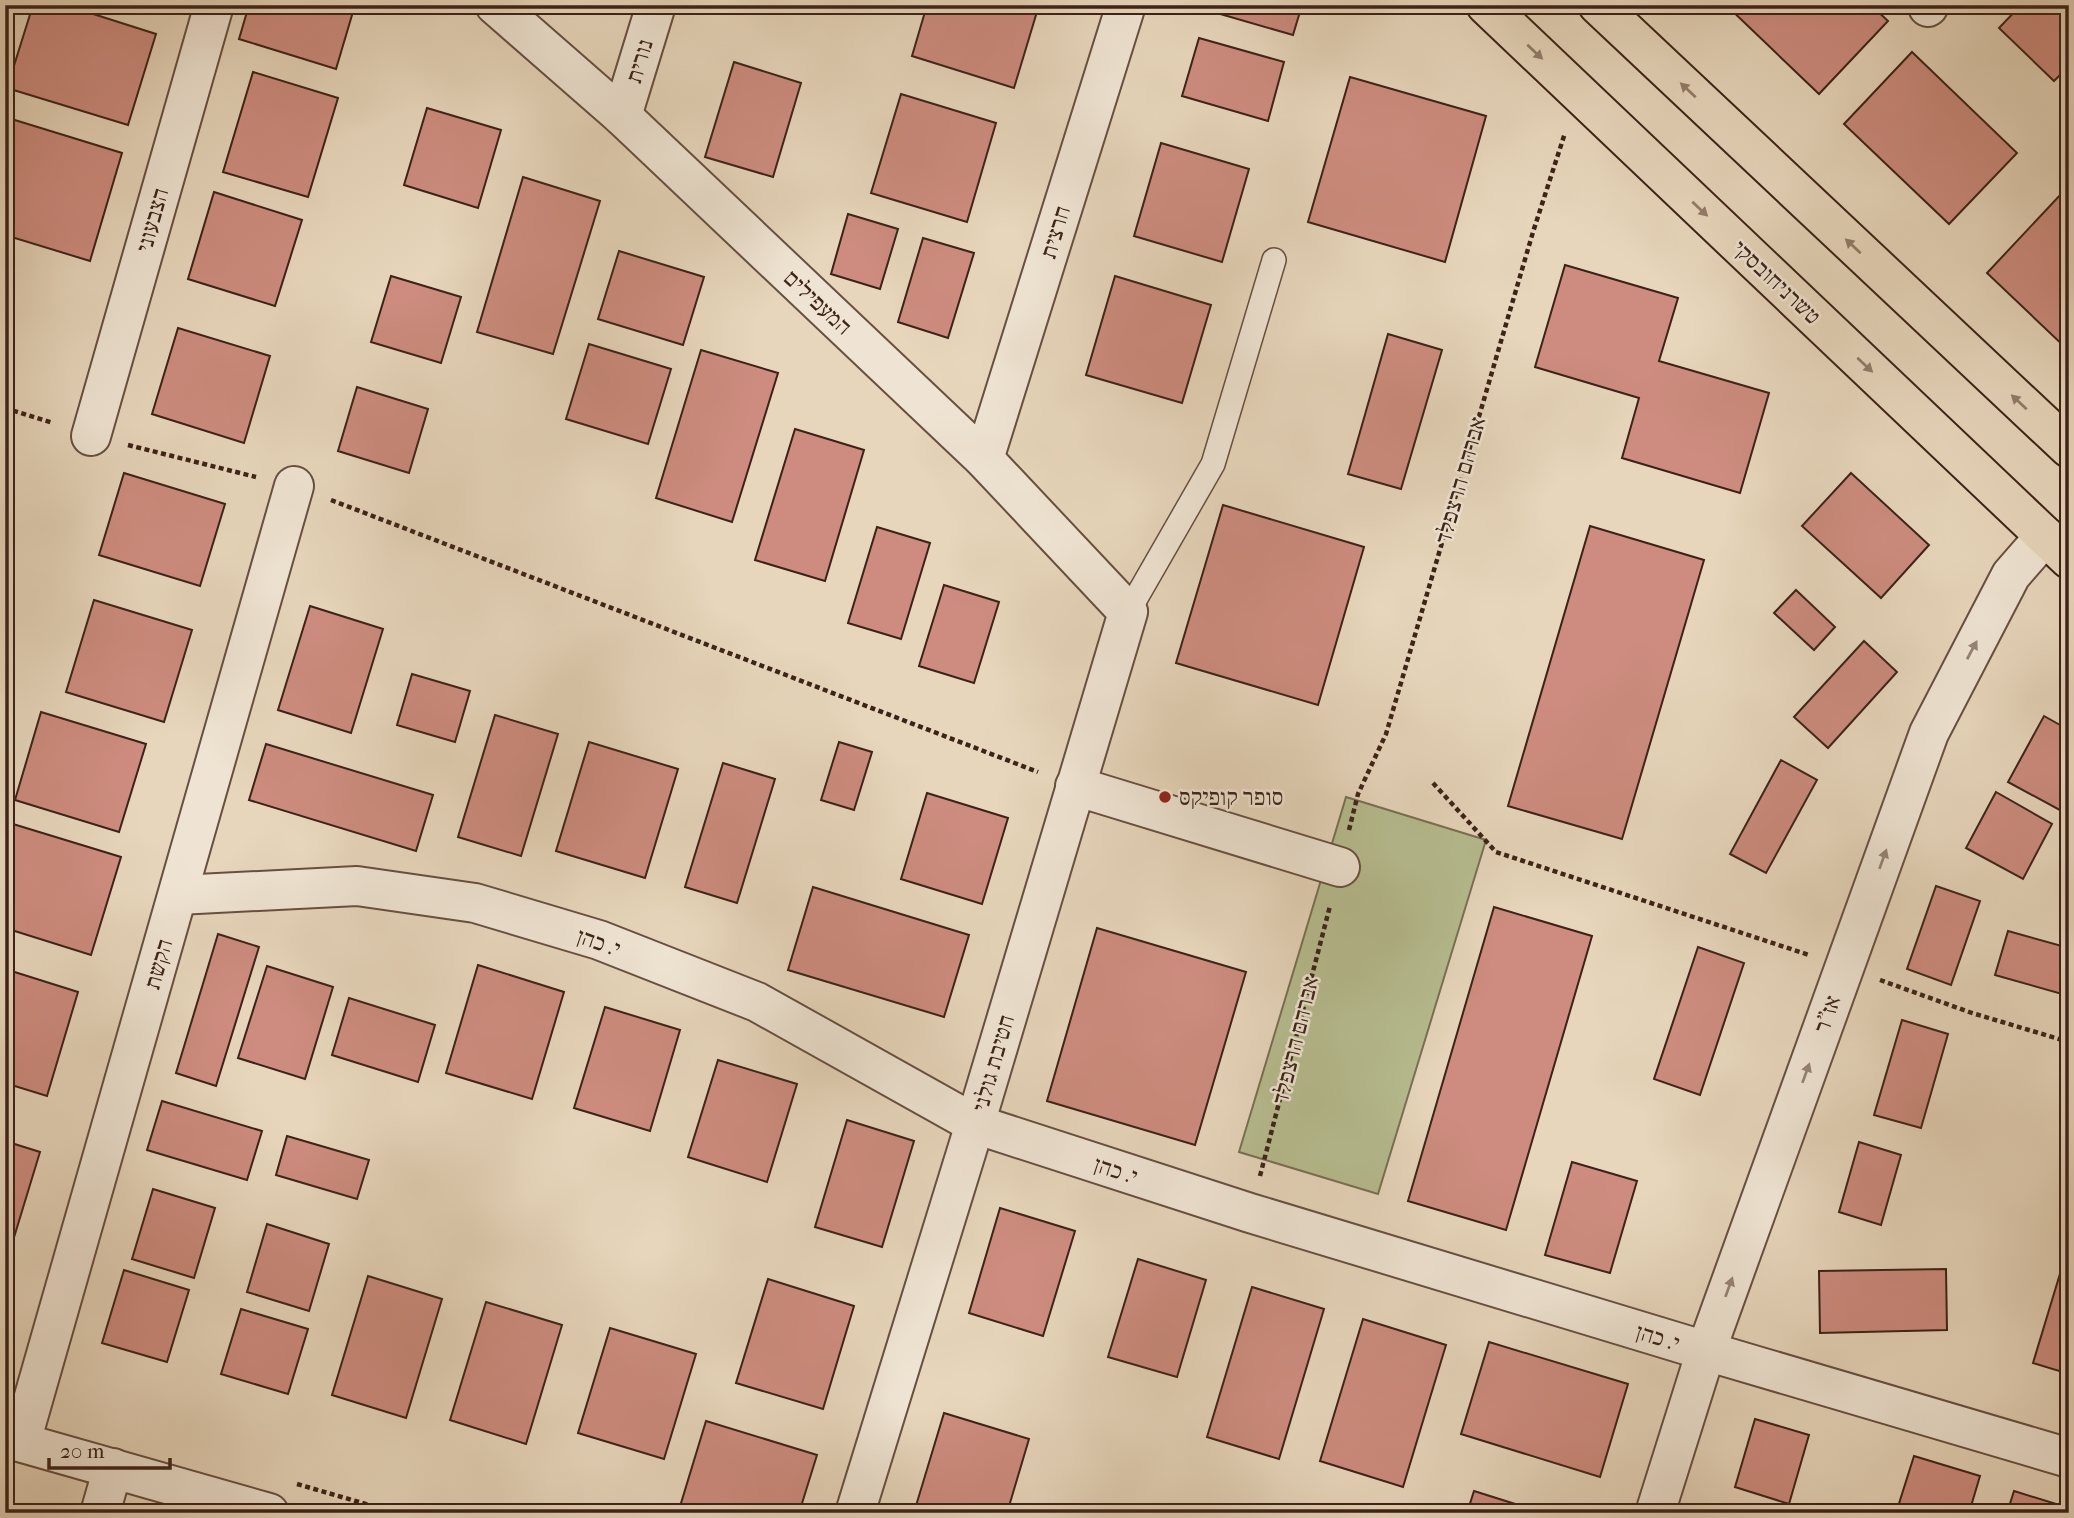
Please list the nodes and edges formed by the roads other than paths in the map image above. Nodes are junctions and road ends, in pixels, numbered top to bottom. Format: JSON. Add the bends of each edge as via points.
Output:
{"nodes":[{"id":1,"x":214,"y":5,"type":"edge"},
{"id":2,"x":495,"y":5,"type":"edge"},
{"id":3,"x":656,"y":5,"type":"edge"},
{"id":4,"x":1126,"y":5,"type":"edge"},
{"id":5,"x":1486,"y":5,"type":"edge"},
{"id":6,"x":1598,"y":5,"type":"edge"},
{"id":7,"x":622,"y":116,"type":"junction"},
{"id":8,"x":1274,"y":260,"type":"dead end"},
{"id":9,"x":91,"y":436,"type":"road end"},
{"id":10,"x":2069,"y":448,"type":"edge"},
{"id":11,"x":984,"y":459,"type":"junction"},
{"id":12,"x":294,"y":486,"type":"road end"},
{"id":13,"x":2057,"y":547,"type":"edge"},
{"id":14,"x":1128,"y":612,"type":"junction"},
{"id":15,"x":1075,"y":786,"type":"junction"},
{"id":16,"x":1340,"y":867,"type":"road end"},
{"id":17,"x":178,"y":895,"type":"junction"},
{"id":18,"x":975,"y":1124,"type":"junction"},
{"id":19,"x":1706,"y":1351,"type":"junction"},
{"id":20,"x":13,"y":1440,"type":"edge"},
{"id":21,"x":2069,"y":1458,"type":"edge"},
{"id":22,"x":113,"y":1468,"type":"junction"},
{"id":23,"x":100,"y":1513,"type":"edge"},
{"id":24,"x":269,"y":1513,"type":"edge"},
{"id":25,"x":855,"y":1513,"type":"edge"},
{"id":26,"x":1655,"y":1513,"type":"edge"}],
"edges":[{"from":1,"to":9,"type":"street","name":"הצבעוני"},
{"from":2,"to":7,"type":"street","name":"המעפילים"},
{"from":3,"to":7,"type":"street","name":"נורית"},
{"from":4,"to":11,"type":"street","name":"חרצית"},
{"from":5,"to":13,"type":"main road","name":"טשרניחובסקי","one_way":true},
{"from":10,"to":6,"type":"main road","one_way":true},
{"from":7,"to":11,"type":"street","name":"המעפילים"},
{"from":8,"to":14,"type":"lane","via":[[1213,464]]},
{"from":11,"to":14,"type":"street","name":"המעפילים"},
{"from":12,"to":17,"type":"street","name":"הקשת"},
{"from":19,"to":13,"type":"street","name":"אז\"ר","one_way":true,"via":[[1929,733],[2011,575]]},
{"from":14,"to":15,"type":"street","name":"חטיבת גולני"},
{"from":15,"to":16,"type":"street"},
{"from":15,"to":18,"type":"street","name":"חטיבת גולני"},
{"from":17,"to":18,"type":"street","name":"י. כהן","via":[[357,887],[475,903],[599,940],[757,1002]]},
{"from":17,"to":20,"type":"street","name":"הקשת"},
{"from":18,"to":19,"type":"street","name":"י. כהן"},
{"from":18,"to":25,"type":"street","name":"חטיבת גולני"},
{"from":19,"to":21,"type":"street","name":"י. כהן"},
{"from":19,"to":26,"type":"street","name":"אז\"ר"},
{"from":20,"to":22,"type":"street"},
{"from":22,"to":23,"type":"street"},
{"from":22,"to":24,"type":"street"}]}
